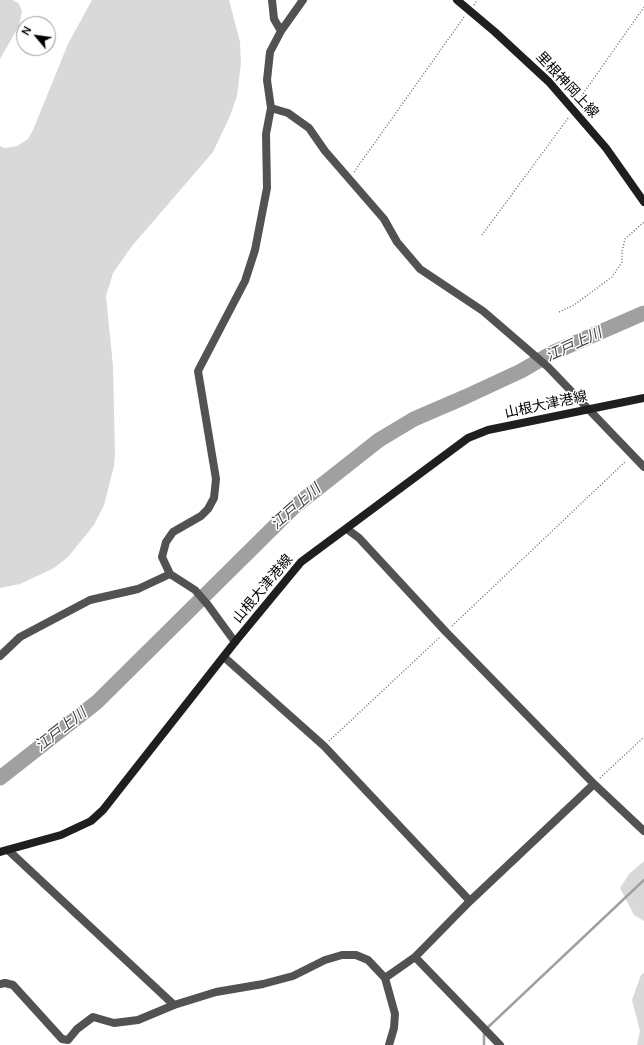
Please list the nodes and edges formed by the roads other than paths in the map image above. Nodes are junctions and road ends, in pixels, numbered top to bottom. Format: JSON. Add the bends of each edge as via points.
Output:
{"nodes":[{"id":1,"x":272,"y":0,"type":"edge"},
{"id":2,"x":303,"y":0,"type":"edge"},
{"id":3,"x":457,"y":0,"type":"edge"},
{"id":4,"x":281,"y":31,"type":"junction"},
{"id":5,"x":271,"y":108,"type":"junction"},
{"id":6,"x":644,"y":202,"type":"edge"},
{"id":7,"x":644,"y":398,"type":"edge"},
{"id":8,"x":590,"y":409,"type":"junction"},
{"id":9,"x":644,"y":467,"type":"edge"},
{"id":10,"x":347,"y":529,"type":"junction"},
{"id":11,"x":170,"y":574,"type":"junction"},
{"id":12,"x":235,"y":642,"type":"junction"},
{"id":13,"x":0,"y":656,"type":"edge"},
{"id":14,"x":224,"y":657,"type":"junction"},
{"id":15,"x":594,"y":784,"type":"junction"},
{"id":16,"x":644,"y":831,"type":"edge"},
{"id":17,"x":4,"y":851,"type":"edge"},
{"id":18,"x":470,"y":901,"type":"junction"},
{"id":19,"x":415,"y":957,"type":"junction"},
{"id":20,"x":386,"y":978,"type":"junction"},
{"id":21,"x":0,"y":984,"type":"edge"},
{"id":22,"x":174,"y":1005,"type":"junction"},
{"id":23,"x":389,"y":1045,"type":"edge"},
{"id":24,"x":500,"y":1045,"type":"edge"}],
"edges":[{"from":1,"to":4,"type":"street","via":[[274,18]]},
{"from":2,"to":4,"type":"street"},
{"from":3,"to":6,"type":"main road","name":"里根神岡上線","via":[[549,82],[606,148]]},
{"from":4,"to":5,"type":"street","via":[[270,52],[267,80]]},
{"from":5,"to":8,"type":"street","via":[[288,113],[309,128],[384,218],[397,242],[420,269],[483,311],[548,367]]},
{"from":5,"to":11,"type":"street","via":[[266,134],[267,188],[255,250],[245,281],[198,371],[216,479],[214,498],[201,516],[172,532],[166,542],[162,557]]},
{"from":7,"to":8,"type":"main road","name":"山根大津港線"},
{"from":8,"to":9,"type":"street"},
{"from":8,"to":10,"type":"main road","name":"山根大津港線","via":[[488,430],[468,438]]},
{"from":10,"to":12,"type":"main road","name":"山根大津港線","via":[[301,562]]},
{"from":10,"to":15,"type":"street","via":[[359,538],[446,632]]},
{"from":11,"to":12,"type":"street","via":[[195,590]]},
{"from":11,"to":13,"type":"street","via":[[138,589],[90,600],[20,638]]},
{"from":12,"to":14,"type":"main road","name":"山根大津港線"},
{"from":14,"to":17,"type":"main road","name":"山根大津港線","via":[[103,810],[91,821],[61,835]]},
{"from":14,"to":18,"type":"street","via":[[324,746]]},
{"from":15,"to":16,"type":"street"},
{"from":15,"to":18,"type":"street"},
{"from":17,"to":22,"type":"street"},
{"from":18,"to":19,"type":"street"},
{"from":19,"to":20,"type":"street"},
{"from":19,"to":24,"type":"street"},
{"from":20,"to":22,"type":"street","via":[[362,957],[342,955],[325,960],[293,976],[231,989]]},
{"from":20,"to":23,"type":"street","via":[[395,1014]]},
{"from":21,"to":22,"type":"street","via":[[13,985],[62,1039],[68,1040],[93,1017],[114,1023],[138,1020]]}]}
